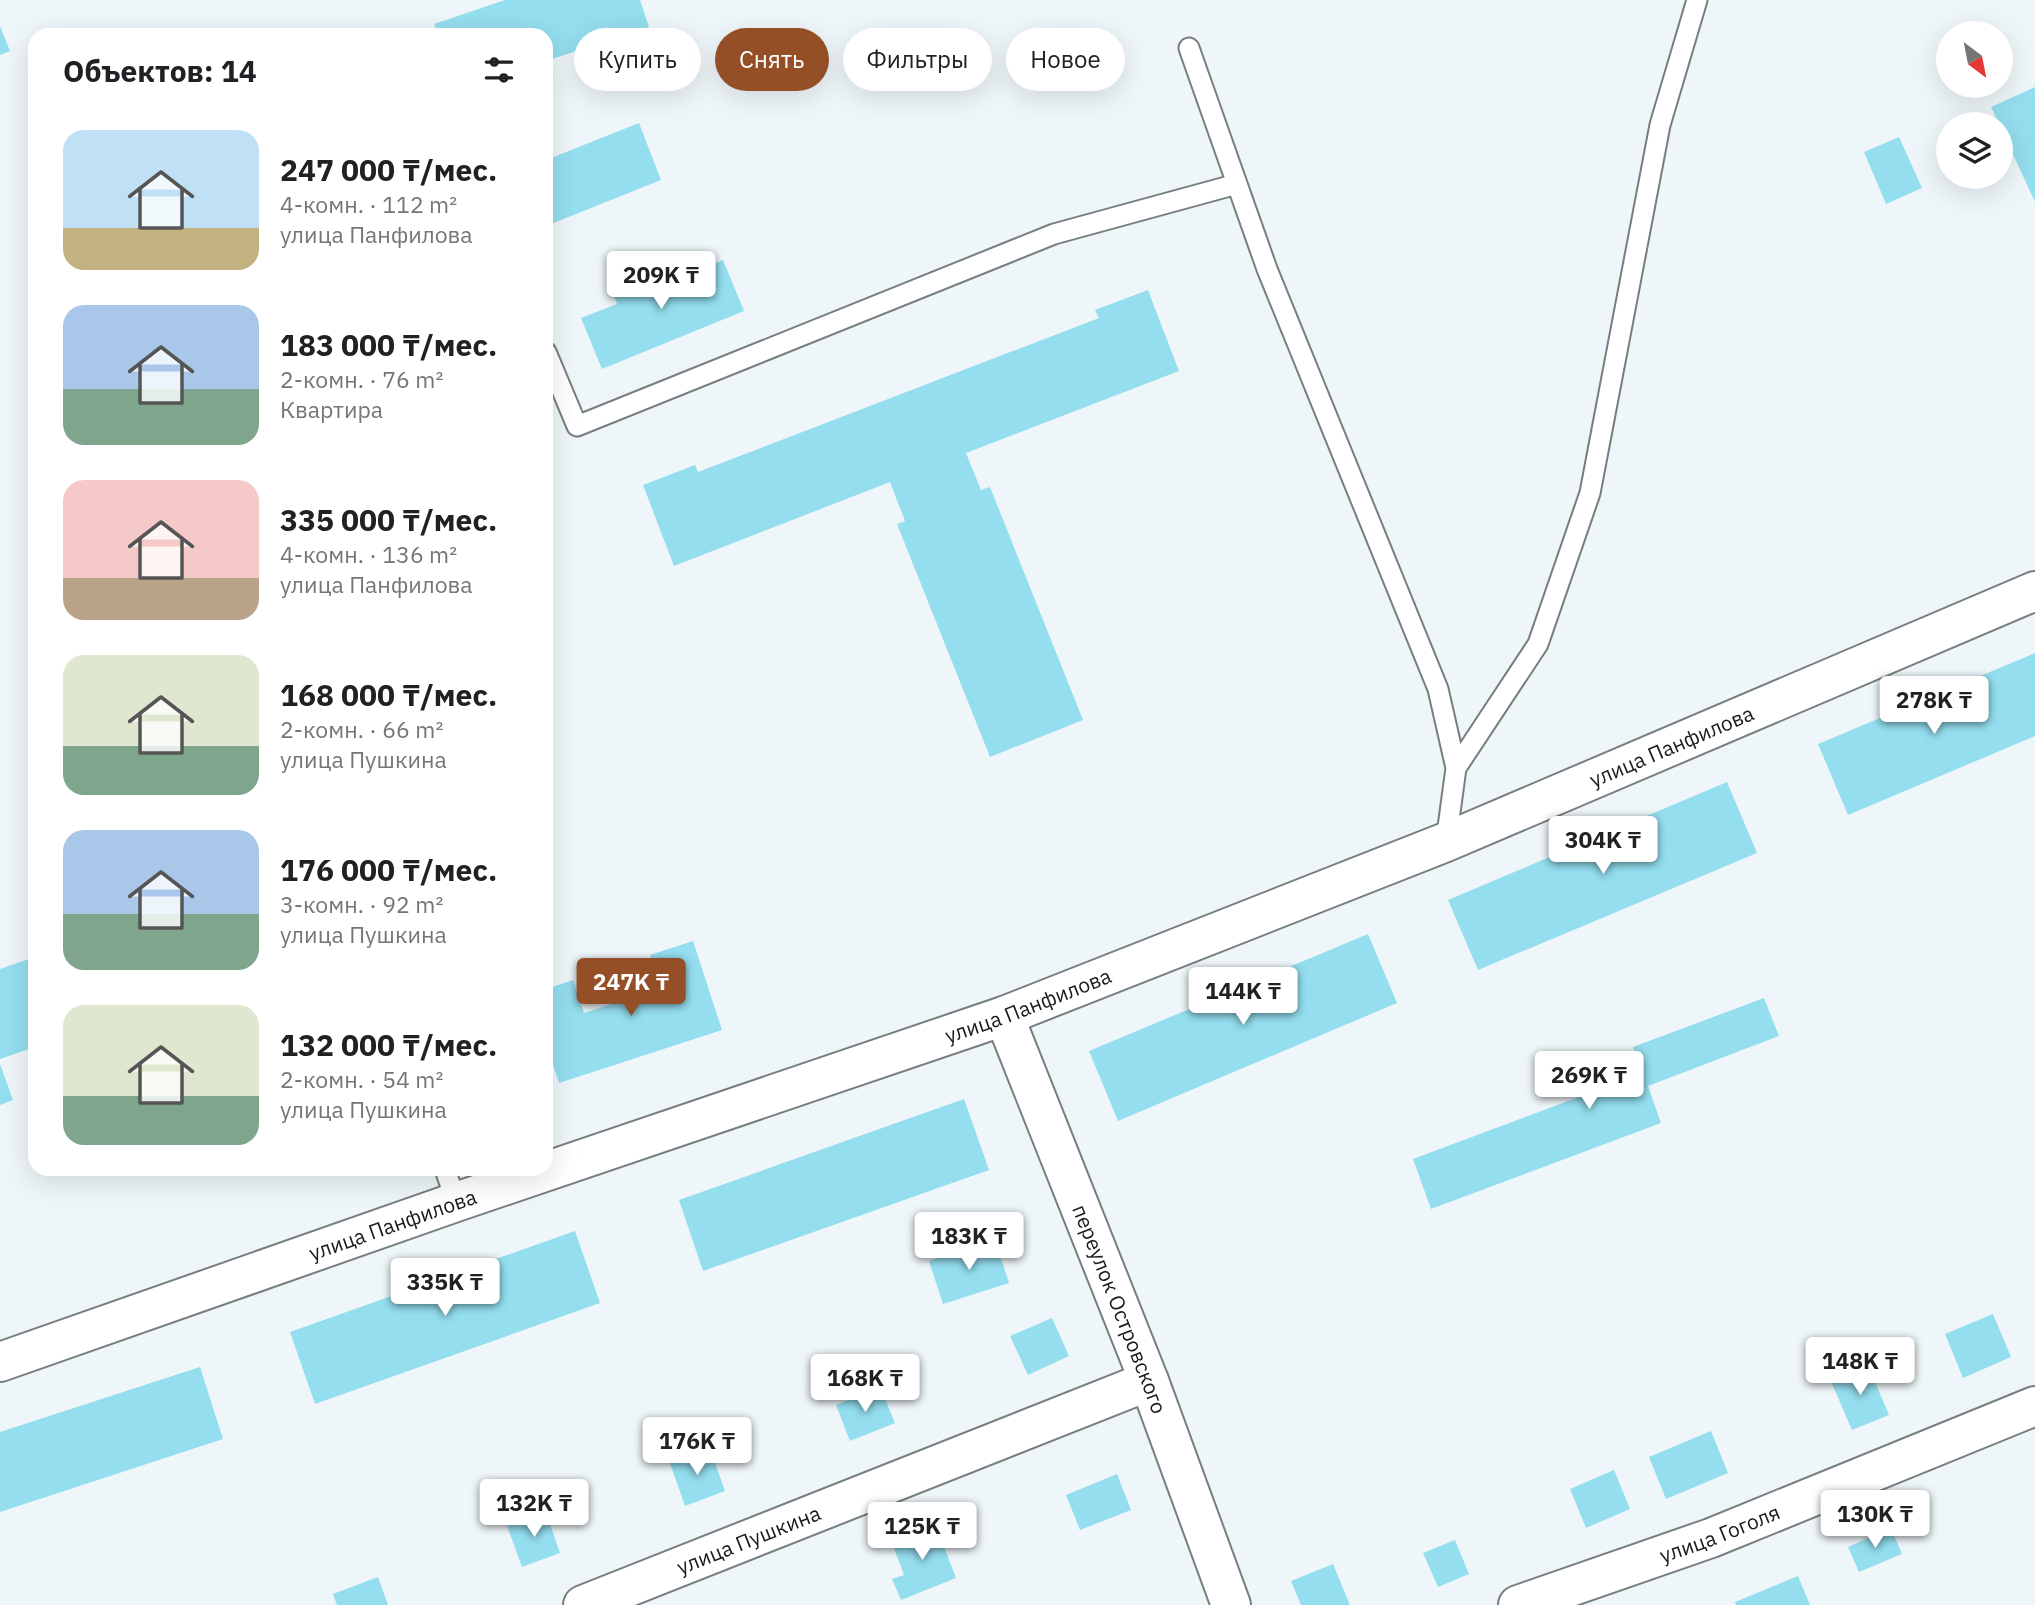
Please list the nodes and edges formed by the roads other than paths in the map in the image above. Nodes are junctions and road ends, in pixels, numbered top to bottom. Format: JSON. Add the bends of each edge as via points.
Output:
{"nodes":[{"id":1,"x":1697,"y":0,"type":"edge"},
{"id":2,"x":1189,"y":48,"type":"dead end"},
{"id":3,"x":1237,"y":184,"type":"junction"},
{"id":4,"x":553,"y":369,"type":"edge"},
{"id":5,"x":2035,"y":591,"type":"edge"},
{"id":6,"x":1456,"y":768,"type":"junction"},
{"id":7,"x":1446,"y":842,"type":"junction"},
{"id":8,"x":1004,"y":1016,"type":"junction"},
{"id":9,"x":553,"y":1155,"type":"edge"},
{"id":10,"x":484,"y":1176,"type":"edge"},
{"id":11,"x":451,"y":1186,"type":"edge"},
{"id":12,"x":0,"y":1362,"type":"edge"},
{"id":13,"x":1149,"y":1381,"type":"junction"},
{"id":14,"x":2035,"y":1406,"type":"edge"},
{"id":15,"x":583,"y":1605,"type":"edge"},
{"id":16,"x":1231,"y":1605,"type":"edge"},
{"id":17,"x":1518,"y":1605,"type":"edge"}],
"edges":[{"from":1,"to":6,"type":"lane","via":[[1660,125],[1590,494],[1538,644]]},
{"from":2,"to":3,"type":"lane"},
{"from":3,"to":4,"type":"lane","via":[[1054,234],[577,426]]},
{"from":3,"to":6,"type":"lane","via":[[1438,689]]},
{"from":5,"to":7,"type":"street","name":"улица Панфилова"},
{"from":6,"to":7,"type":"lane"},
{"from":7,"to":8,"type":"street","name":"улица Панфилова"},
{"from":8,"to":9,"type":"street","name":"улица Панфилова"},
{"from":8,"to":13,"type":"street","name":"переулок Островского"},
{"from":10,"to":11,"type":"street","name":"улица Панфилова"},
{"from":11,"to":12,"type":"street","name":"улица Панфилова"},
{"from":13,"to":15,"type":"street","name":"улица Пушкина"},
{"from":13,"to":16,"type":"street","name":"переулок Островского"},
{"from":14,"to":17,"type":"street","name":"улица Гоголя","via":[[1711,1538]]}]}
